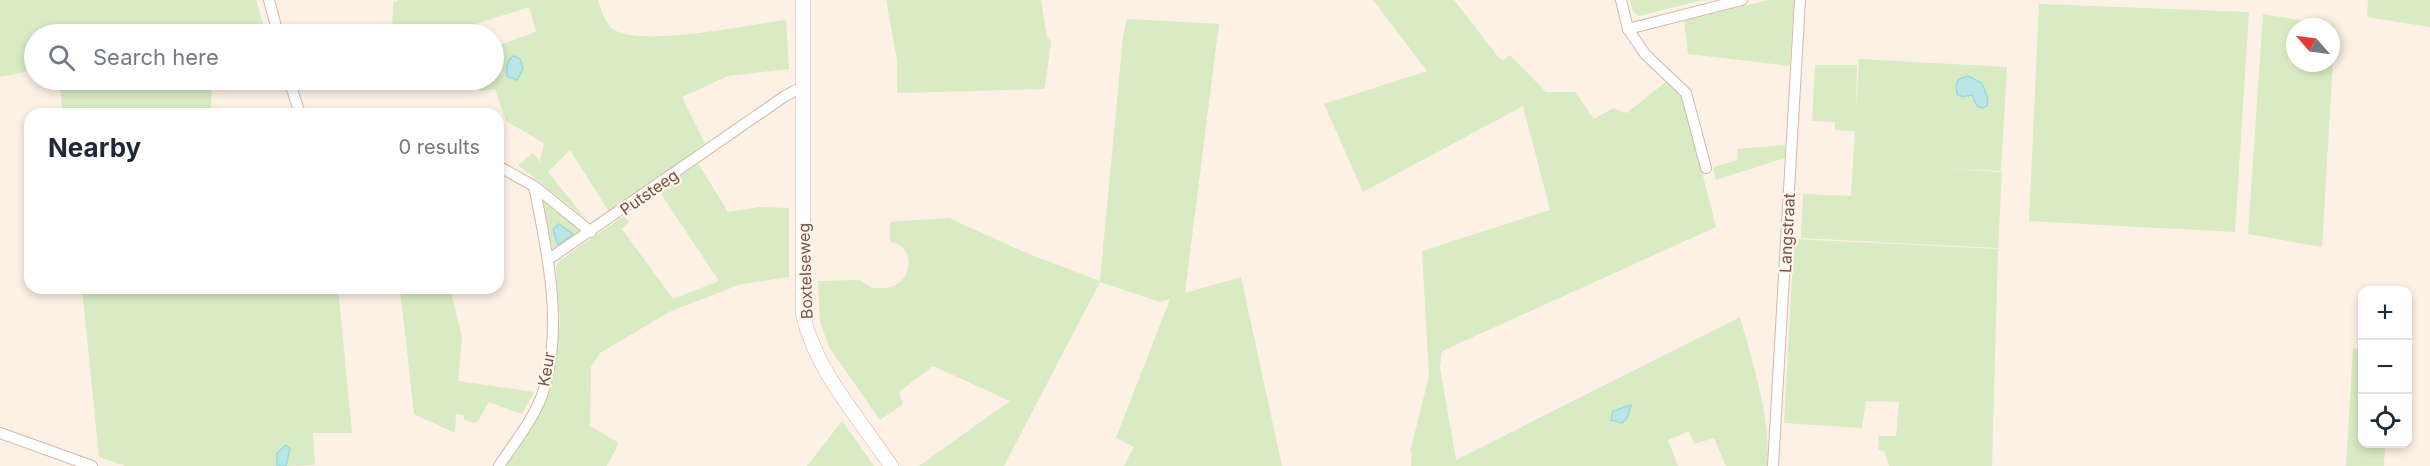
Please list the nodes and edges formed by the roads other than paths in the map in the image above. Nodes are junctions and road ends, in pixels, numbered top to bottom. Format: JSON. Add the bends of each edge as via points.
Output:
{"nodes":[{"id":1,"x":269,"y":0,"type":"edge"},
{"id":2,"x":803,"y":0,"type":"edge"},
{"id":3,"x":1622,"y":0,"type":"edge"},
{"id":4,"x":1742,"y":0,"type":"edge"},
{"id":5,"x":1800,"y":0,"type":"edge"},
{"id":6,"x":275,"y":24,"type":"edge"},
{"id":7,"x":1629,"y":29,"type":"junction"},
{"id":8,"x":802,"y":87,"type":"junction"},
{"id":9,"x":292,"y":90,"type":"edge"},
{"id":10,"x":298,"y":108,"type":"edge"},
{"id":11,"x":1706,"y":168,"type":"dead end"},
{"id":12,"x":504,"y":169,"type":"edge"},
{"id":13,"x":534,"y":186,"type":"junction"},
{"id":14,"x":591,"y":232,"type":"junction"},
{"id":15,"x":549,"y":259,"type":"junction"},
{"id":16,"x":0,"y":432,"type":"edge"},
{"id":17,"x":92,"y":466,"type":"edge"},
{"id":18,"x":499,"y":466,"type":"edge"},
{"id":19,"x":891,"y":466,"type":"edge"},
{"id":20,"x":1773,"y":466,"type":"edge"}],
"edges":[{"from":1,"to":6,"type":"street"},
{"from":2,"to":8,"type":"main road","name":"Boxtelseweg"},
{"from":3,"to":7,"type":"street"},
{"from":4,"to":7,"type":"street"},
{"from":5,"to":20,"type":"street","name":"Langstraat"},
{"from":7,"to":11,"type":"street","via":[[1646,54],[1686,93]]},
{"from":8,"to":14,"type":"street","name":"Putsteeg"},
{"from":8,"to":19,"type":"main road","name":"Boxtelseweg","via":[[803,315],[823,370]]},
{"from":9,"to":10,"type":"street"},
{"from":12,"to":13,"type":"street"},
{"from":13,"to":14,"type":"street"},
{"from":13,"to":15,"type":"street","name":"Keur"},
{"from":14,"to":15,"type":"street"},
{"from":15,"to":18,"type":"street","name":"Keur","via":[[551,336],[545,387],[534,413]]},
{"from":16,"to":17,"type":"street"}]}
